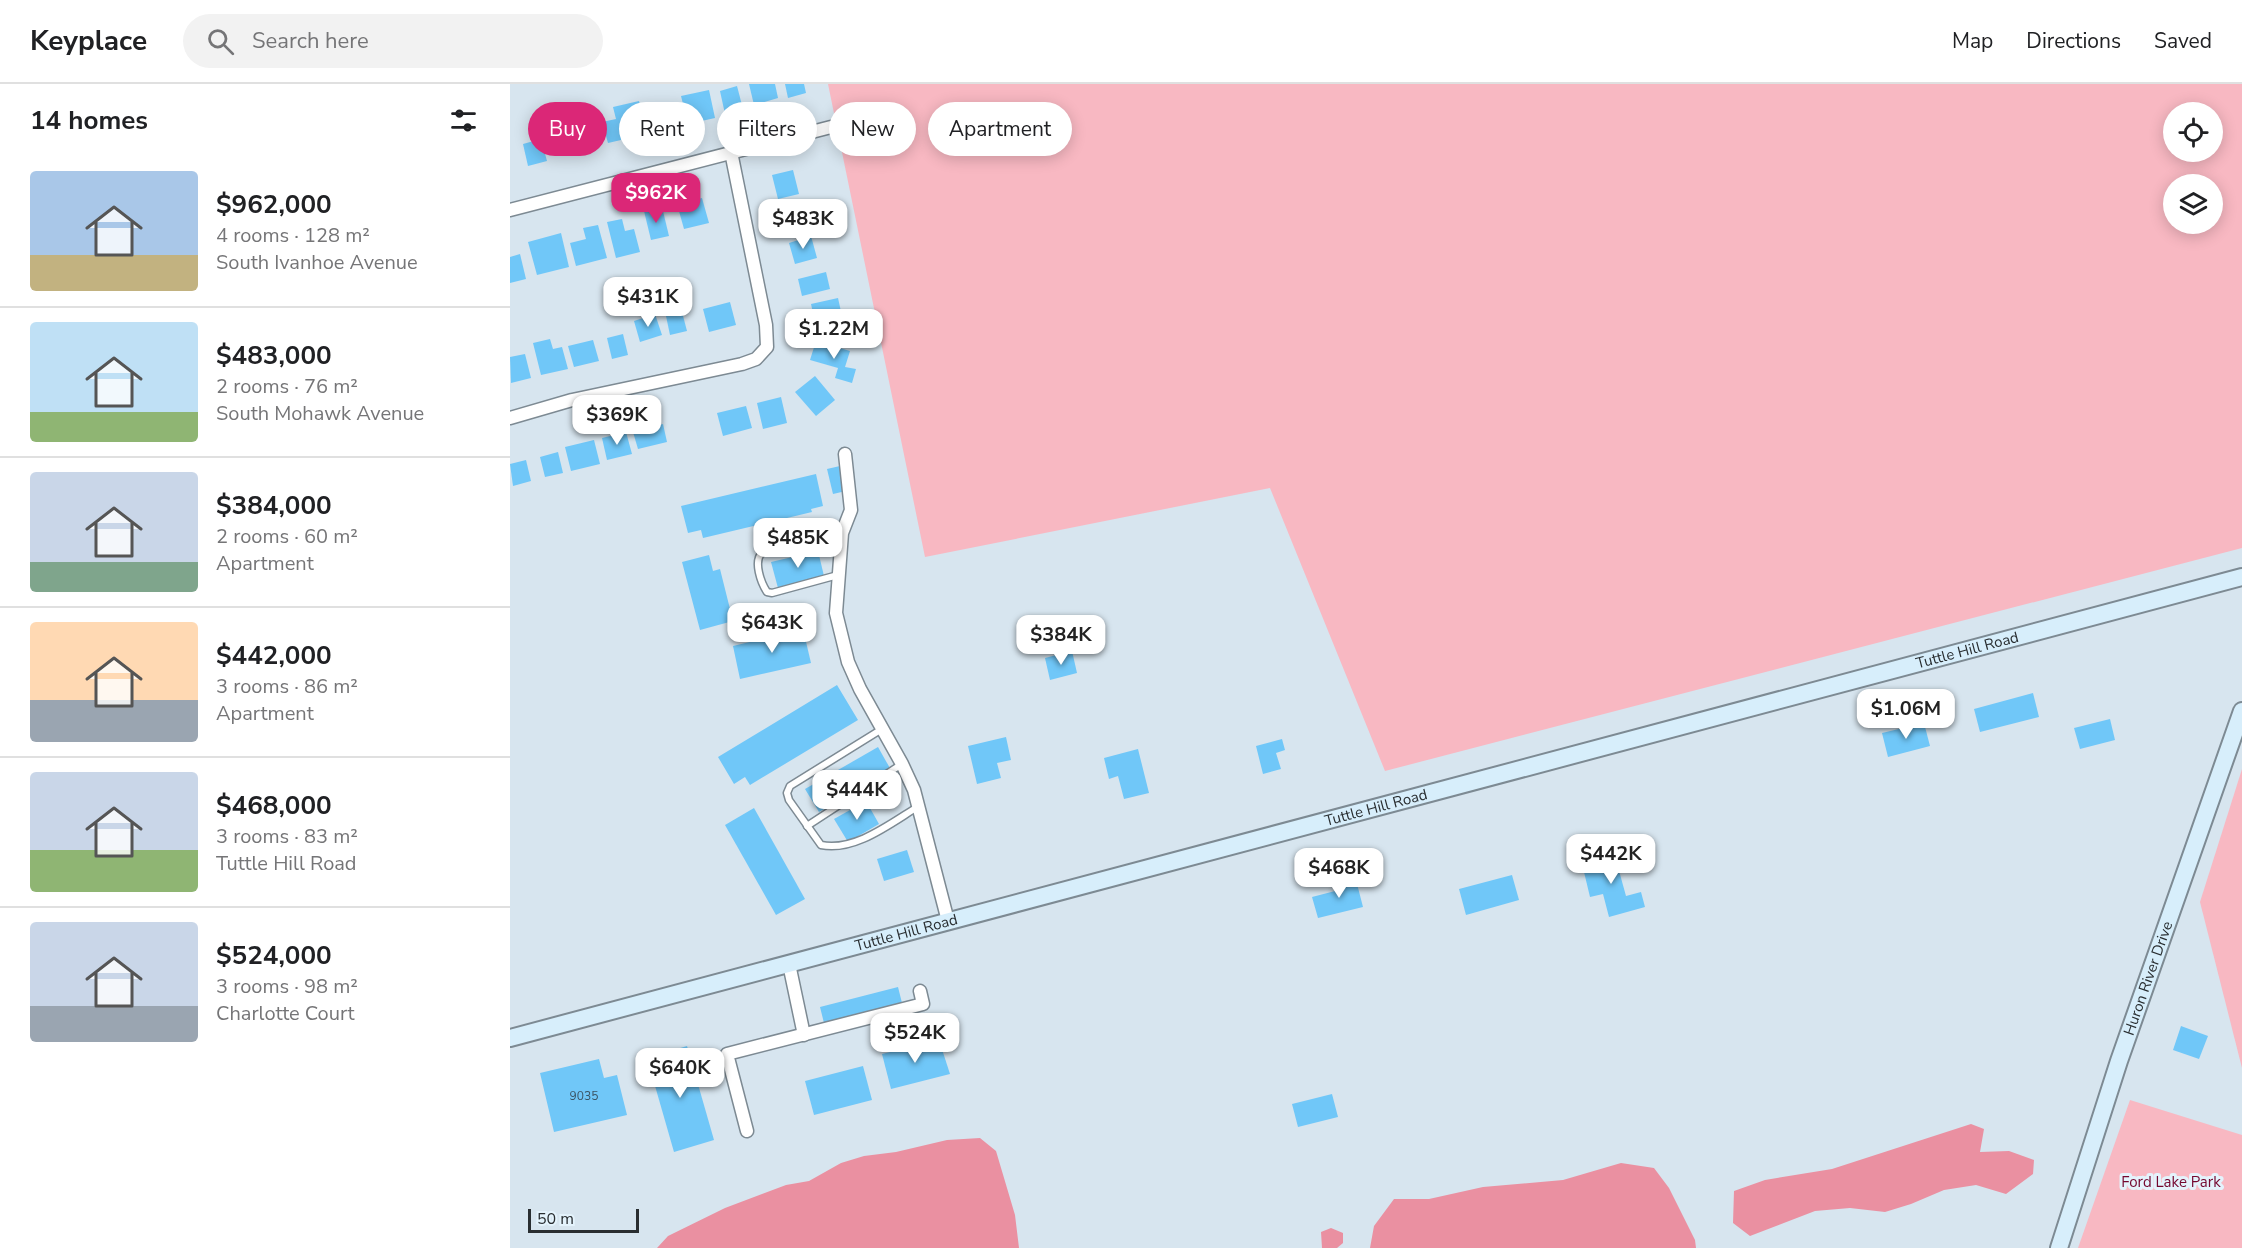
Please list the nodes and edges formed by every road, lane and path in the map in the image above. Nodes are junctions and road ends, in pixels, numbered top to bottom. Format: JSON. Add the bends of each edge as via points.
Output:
{"nodes":[{"id":1,"x":717,"y":156,"type":"edge"},
{"id":2,"x":732,"y":156,"type":"edge"},
{"id":3,"x":510,"y":210,"type":"edge"},
{"id":4,"x":510,"y":418,"type":"edge"},
{"id":5,"x":845,"y":454,"type":"dead end"},
{"id":6,"x":842,"y":534,"type":"junction"},
{"id":7,"x":838,"y":575,"type":"junction"},
{"id":8,"x":2242,"y":578,"type":"edge"},
{"id":9,"x":2242,"y":711,"type":"edge"},
{"id":10,"x":882,"y":729,"type":"junction"},
{"id":11,"x":902,"y":764,"type":"junction"},
{"id":12,"x":919,"y":806,"type":"junction"},
{"id":13,"x":807,"y":826,"type":"junction"},
{"id":14,"x":948,"y":921,"type":"junction"},
{"id":15,"x":789,"y":964,"type":"junction"},
{"id":16,"x":920,"y":991,"type":"dead end"},
{"id":17,"x":804,"y":1035,"type":"junction"},
{"id":18,"x":510,"y":1038,"type":"edge"},
{"id":19,"x":747,"y":1131,"type":"dead end"},
{"id":20,"x":2058,"y":1248,"type":"edge"}],
"edges":[{"from":1,"to":3,"type":"street"},
{"from":2,"to":4,"type":"street","via":[[766,325],[767,347],[756,359],[742,364],[572,400]]},
{"from":5,"to":6,"type":"street","via":[[851,510]]},
{"from":6,"to":7,"type":"street"},
{"from":6,"to":7,"type":"lane","via":[[762,553],[757,561],[767,592],[772,593]]},
{"from":7,"to":10,"type":"street","via":[[836,614],[848,662]]},
{"from":8,"to":14,"type":"main road","name":"Tuttle Hill Road"},
{"from":9,"to":20,"type":"main road","name":"Huron River Drive"},
{"from":10,"to":11,"type":"street"},
{"from":10,"to":13,"type":"lane","via":[[790,786],[789,800]]},
{"from":11,"to":12,"type":"street"},
{"from":11,"to":13,"type":"lane"},
{"from":12,"to":13,"type":"lane","via":[[876,832],[844,845],[821,845]]},
{"from":12,"to":14,"type":"street"},
{"from":14,"to":15,"type":"main road","name":"Tuttle Hill Road"},
{"from":15,"to":17,"type":"street"},
{"from":15,"to":18,"type":"main road","name":"Tuttle Hill Road"},
{"from":16,"to":17,"type":"street","via":[[923,1004]]},
{"from":17,"to":19,"type":"street","via":[[727,1054]]}]}
